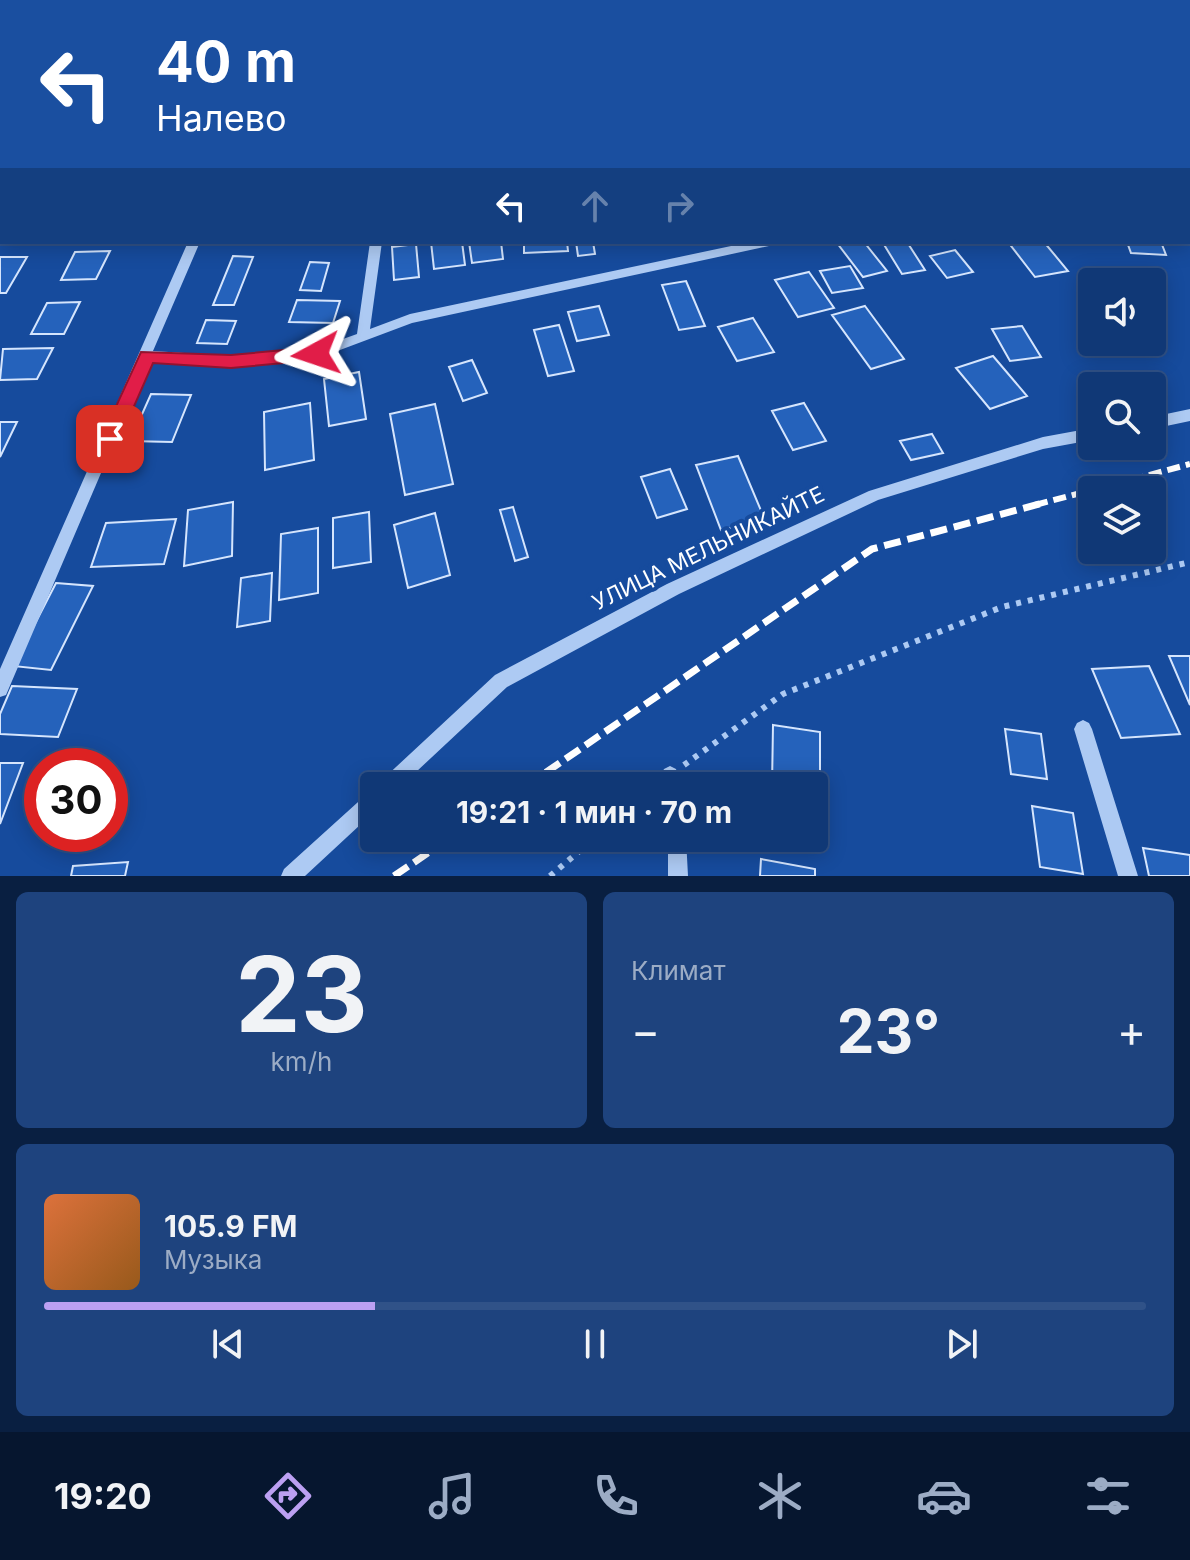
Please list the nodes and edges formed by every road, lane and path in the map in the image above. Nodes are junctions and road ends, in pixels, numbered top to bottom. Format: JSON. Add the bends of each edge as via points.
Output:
{"nodes":[{"id":1,"x":193,"y":244,"type":"edge"},
{"id":2,"x":376,"y":244,"type":"edge"},
{"id":3,"x":760,"y":244,"type":"edge"},
{"id":4,"x":363,"y":336,"type":"junction"},
{"id":5,"x":147,"y":356,"type":"junction"},
{"id":6,"x":1190,"y":415,"type":"edge"},
{"id":7,"x":1166,"y":420,"type":"edge"},
{"id":8,"x":1078,"y":437,"type":"edge"},
{"id":9,"x":1190,"y":562,"type":"edge"},
{"id":10,"x":0,"y":689,"type":"edge"},
{"id":11,"x":1083,"y":729,"type":"dead end"},
{"id":12,"x":403,"y":772,"type":"edge"},
{"id":13,"x":683,"y":772,"type":"edge"},
{"id":14,"x":360,"y":812,"type":"edge"},
{"id":15,"x":578,"y":852,"type":"edge"},
{"id":16,"x":677,"y":852,"type":"edge"},
{"id":17,"x":291,"y":876,"type":"edge"},
{"id":18,"x":550,"y":876,"type":"edge"},
{"id":19,"x":678,"y":876,"type":"edge"},
{"id":20,"x":1128,"y":876,"type":"edge"}],
"edges":[{"from":1,"to":5,"type":"street"},
{"from":2,"to":4,"type":"street"},
{"from":3,"to":4,"type":"street","via":[[410,319]]},
{"from":4,"to":5,"type":"street","via":[[302,355],[231,361]]},
{"from":5,"to":10,"type":"street"},
{"from":6,"to":7,"type":"street"},
{"from":8,"to":12,"type":"street","name":"УЛИЦА МЕЛЬНИКАЙТЕ","via":[[874,495],[673,589],[501,681]]},
{"from":9,"to":13,"type":"path","via":[[1002,607],[783,694]]},
{"from":11,"to":20,"type":"street"},
{"from":14,"to":17,"type":"street"},
{"from":15,"to":18,"type":"path"},
{"from":16,"to":19,"type":"street"}]}
